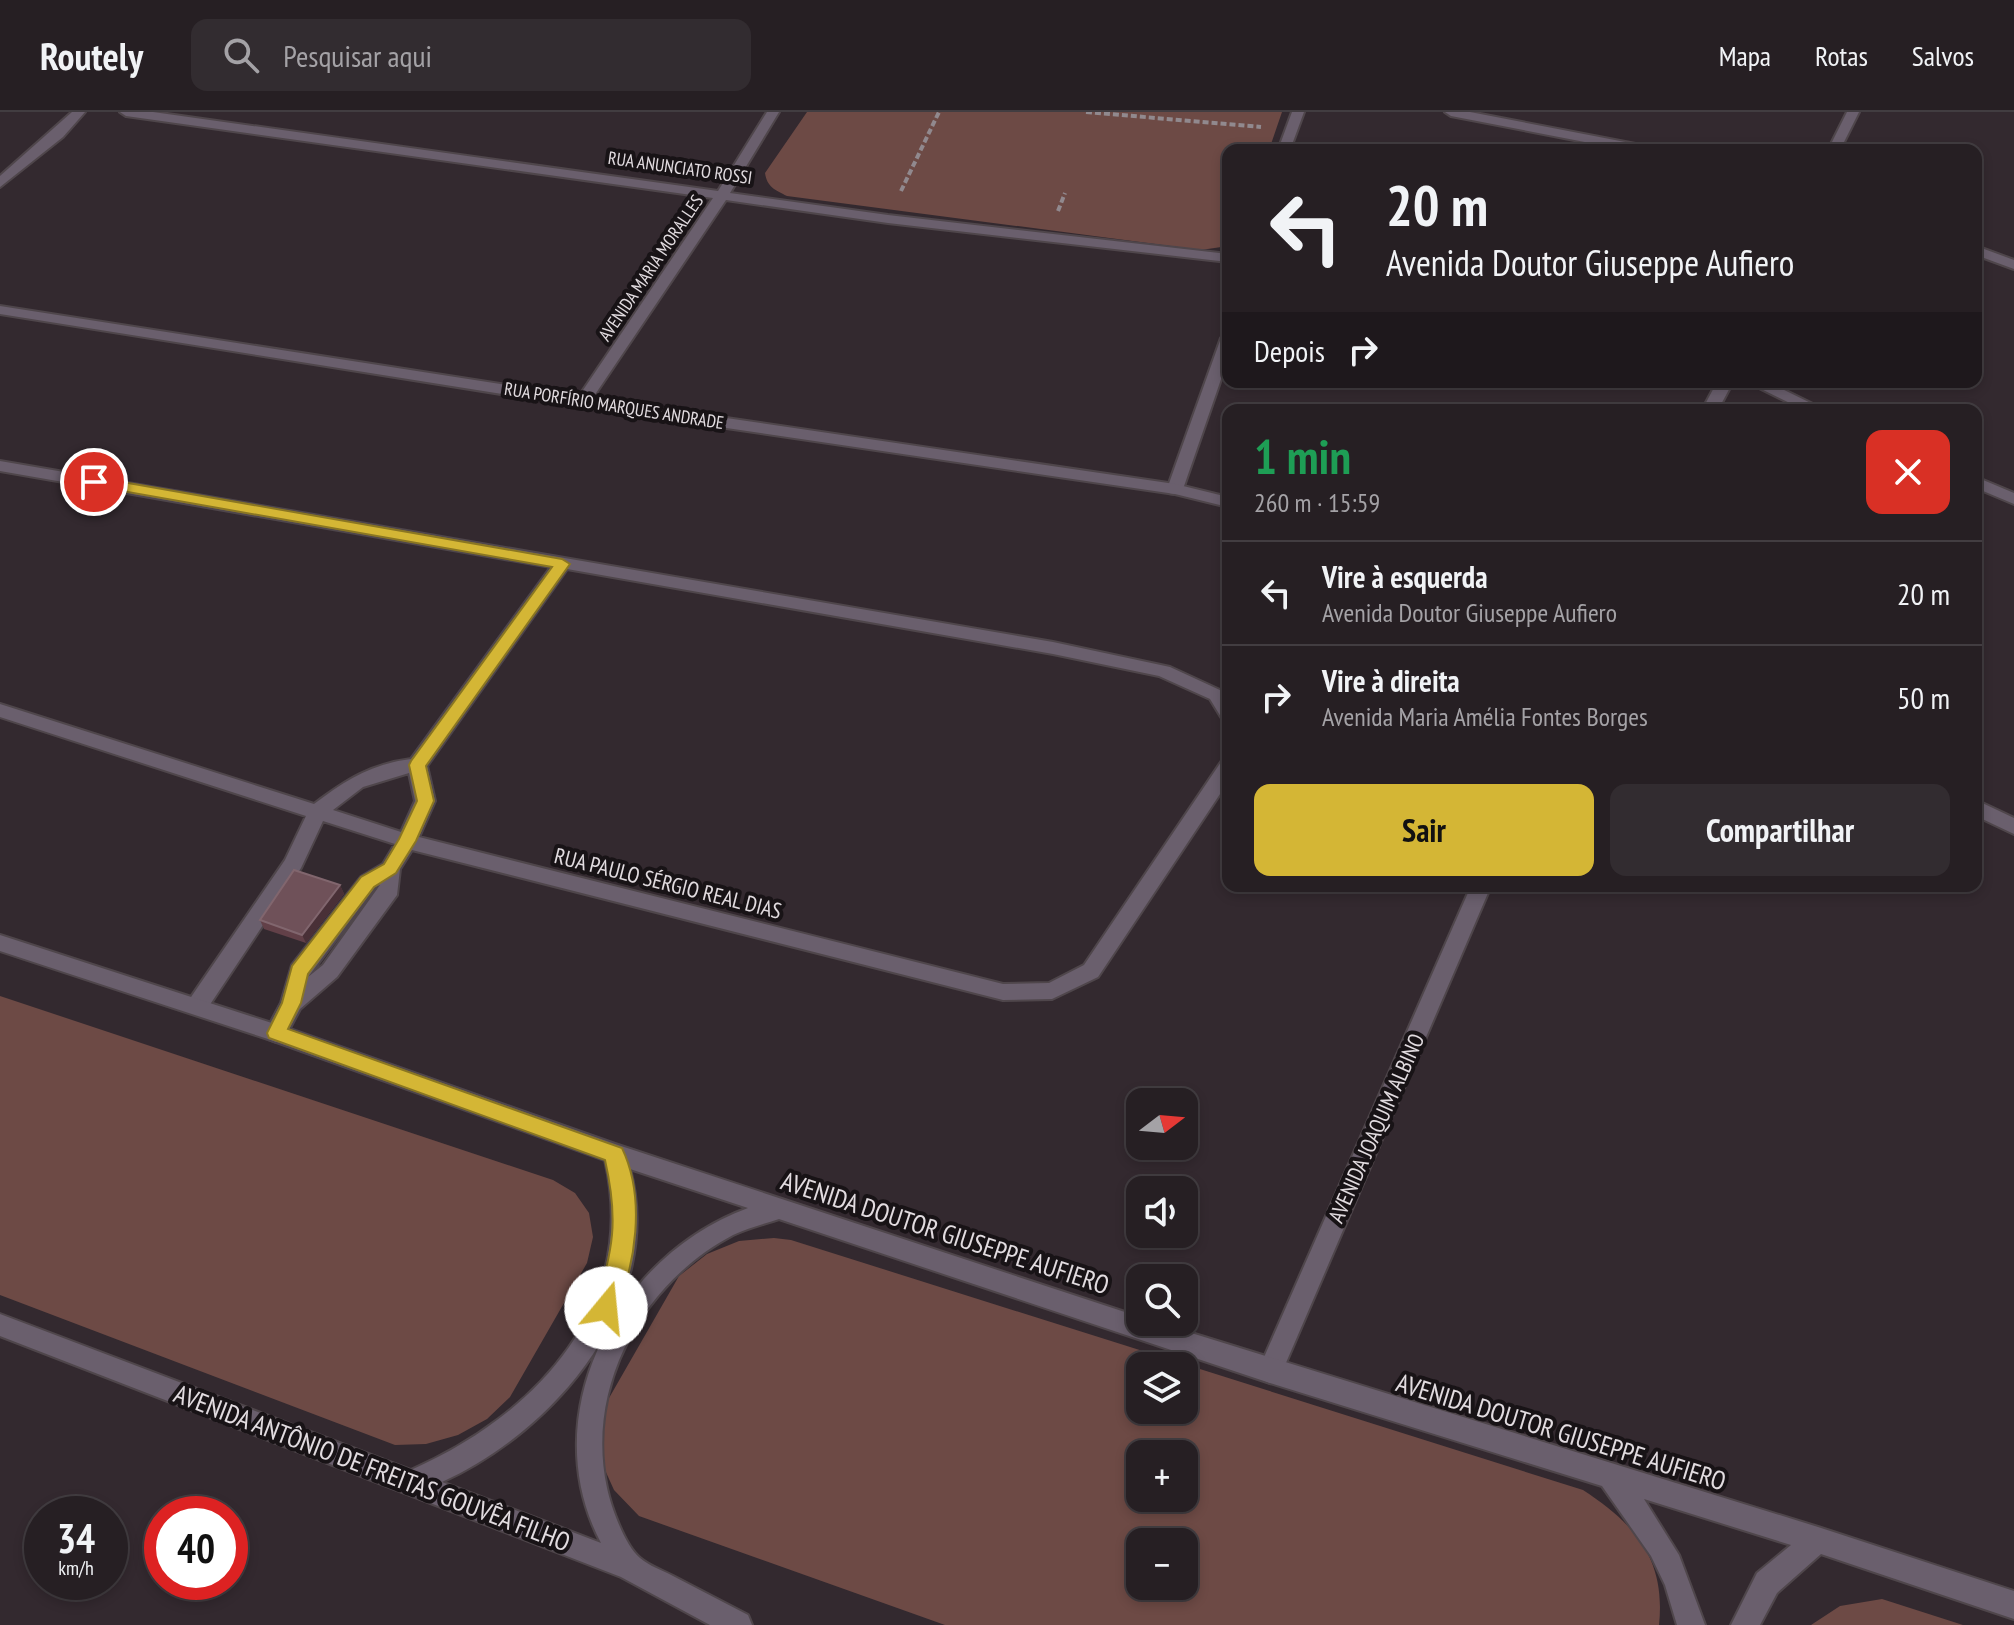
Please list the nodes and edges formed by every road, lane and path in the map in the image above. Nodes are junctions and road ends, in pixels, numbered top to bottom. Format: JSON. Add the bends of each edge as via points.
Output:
{"nodes":[{"id":1,"x":79,"y":112,"type":"edge"},
{"id":2,"x":126,"y":112,"type":"edge"},
{"id":3,"x":175,"y":112,"type":"edge"},
{"id":4,"x":773,"y":112,"type":"edge"},
{"id":5,"x":939,"y":112,"type":"edge"},
{"id":6,"x":1086,"y":112,"type":"edge"},
{"id":7,"x":1298,"y":112,"type":"edge"},
{"id":8,"x":1451,"y":112,"type":"edge"},
{"id":9,"x":1853,"y":112,"type":"edge"},
{"id":10,"x":152,"y":114,"type":"junction"},
{"id":11,"x":1290,"y":130,"type":"junction"},
{"id":12,"x":1286,"y":144,"type":"edge"},
{"id":13,"x":1615,"y":144,"type":"edge"},
{"id":14,"x":1837,"y":144,"type":"edge"},
{"id":15,"x":0,"y":183,"type":"edge"},
{"id":16,"x":723,"y":194,"type":"junction"},
{"id":17,"x":888,"y":219,"type":"junction"},
{"id":18,"x":1982,"y":252,"type":"edge"},
{"id":19,"x":1222,"y":257,"type":"edge"},
{"id":20,"x":2014,"y":265,"type":"edge"},
{"id":21,"x":0,"y":310,"type":"edge"},
{"id":22,"x":1222,"y":355,"type":"edge"},
{"id":23,"x":1768,"y":388,"type":"edge"},
{"id":24,"x":583,"y":402,"type":"junction"},
{"id":25,"x":1804,"y":404,"type":"edge"},
{"id":26,"x":0,"y":466,"type":"edge"},
{"id":27,"x":1982,"y":485,"type":"edge"},
{"id":28,"x":1175,"y":489,"type":"junction"},
{"id":29,"x":2014,"y":499,"type":"edge"},
{"id":30,"x":1222,"y":501,"type":"edge"},
{"id":31,"x":562,"y":564,"type":"junction"},
{"id":32,"x":1222,"y":704,"type":"edge"},
{"id":33,"x":0,"y":710,"type":"edge"},
{"id":34,"x":417,"y":765,"type":"junction"},
{"id":35,"x":1222,"y":776,"type":"edge"},
{"id":36,"x":1982,"y":810,"type":"edge"},
{"id":37,"x":317,"y":812,"type":"junction"},
{"id":38,"x":2014,"y":827,"type":"edge"},
{"id":39,"x":407,"y":841,"type":"junction"},
{"id":40,"x":1478,"y":892,"type":"edge"},
{"id":41,"x":0,"y":943,"type":"edge"},
{"id":42,"x":197,"y":1006,"type":"junction"},
{"id":43,"x":276,"y":1033,"type":"junction"},
{"id":44,"x":615,"y":1154,"type":"junction"},
{"id":45,"x":780,"y":1208,"type":"junction"},
{"id":46,"x":0,"y":1325,"type":"edge"},
{"id":47,"x":1270,"y":1371,"type":"junction"},
{"id":48,"x":1611,"y":1477,"type":"junction"},
{"id":49,"x":414,"y":1482,"type":"junction"},
{"id":50,"x":1818,"y":1540,"type":"junction"},
{"id":51,"x":629,"y":1567,"type":"junction"},
{"id":52,"x":2014,"y":1605,"type":"edge"},
{"id":53,"x":738,"y":1625,"type":"edge"},
{"id":54,"x":1691,"y":1625,"type":"edge"},
{"id":55,"x":1745,"y":1625,"type":"edge"}],
"edges":[{"from":1,"to":15,"type":"street"},
{"from":2,"to":10,"type":"street","name":"RUA ANUNCIATO ROSSI"},
{"from":3,"to":10,"type":"street"},
{"from":4,"to":16,"type":"street","name":"AVENIDA MARIA MORALLES"},
{"from":5,"to":17,"type":"path"},
{"from":6,"to":11,"type":"path"},
{"from":7,"to":11,"type":"street"},
{"from":8,"to":13,"type":"street"},
{"from":9,"to":14,"type":"street"},
{"from":10,"to":16,"type":"street","name":"RUA ANUNCIATO ROSSI"},
{"from":11,"to":12,"type":"street"},
{"from":16,"to":17,"type":"street","name":"RUA ANUNCIATO ROSSI"},
{"from":16,"to":24,"type":"street","name":"AVENIDA MARIA MORALLES"},
{"from":17,"to":19,"type":"street","name":"RUA ANUNCIATO ROSSI"},
{"from":18,"to":20,"type":"street"},
{"from":21,"to":24,"type":"street","name":"RUA PORFÍRIO MARQUES ANDRADE"},
{"from":22,"to":28,"type":"street"},
{"from":23,"to":25,"type":"street"},
{"from":24,"to":28,"type":"street","name":"RUA PORFÍRIO MARQUES ANDRADE"},
{"from":26,"to":31,"type":"street"},
{"from":27,"to":29,"type":"street"},
{"from":28,"to":30,"type":"street","name":"RUA PORFÍRIO MARQUES ANDRADE"},
{"from":31,"to":32,"type":"street","via":[[1164,671],[1216,695]]},
{"from":31,"to":34,"type":"street"},
{"from":33,"to":37,"type":"street","name":"RUA PAULO SÉRGIO REAL DIAS"},
{"from":34,"to":37,"type":"street","via":[[356,782]]},
{"from":34,"to":39,"type":"street","via":[[425,801]]},
{"from":35,"to":39,"type":"street","name":"RUA PAULO SÉRGIO REAL DIAS","via":[[1091,971],[1052,991],[1003,992]]},
{"from":36,"to":38,"type":"street"},
{"from":37,"to":39,"type":"street","name":"RUA PAULO SÉRGIO REAL DIAS"},
{"from":37,"to":42,"type":"street","via":[[294,863]]},
{"from":39,"to":43,"type":"street","via":[[390,869],[390,890],[330,971],[292,1003]]},
{"from":40,"to":47,"type":"street","name":"AVENIDA JOAQUIM ALBINO"},
{"from":41,"to":42,"type":"street","name":"AVENIDA DOUTOR GIUSEPPE AUFIERO"},
{"from":42,"to":43,"type":"street","name":"AVENIDA DOUTOR GIUSEPPE AUFIERO"},
{"from":43,"to":44,"type":"street","name":"AVENIDA DOUTOR GIUSEPPE AUFIERO"},
{"from":44,"to":45,"type":"street","name":"AVENIDA DOUTOR GIUSEPPE AUFIERO"},
{"from":44,"to":49,"type":"street","via":[[625,1201],[622,1254],[606,1308],[575,1361],[531,1410],[476,1452]]},
{"from":45,"to":47,"type":"street","name":"AVENIDA DOUTOR GIUSEPPE AUFIERO"},
{"from":45,"to":51,"type":"street","via":[[720,1230],[668,1267],[625,1317],[598,1376],[587,1442],[598,1507]]},
{"from":46,"to":49,"type":"street","name":"AVENIDA ANTÔNIO DE FREITAS GOUVÊA FILHO"},
{"from":47,"to":48,"type":"street","name":"AVENIDA DOUTOR GIUSEPPE AUFIERO"},
{"from":48,"to":50,"type":"street","name":"AVENIDA DOUTOR GIUSEPPE AUFIERO"},
{"from":48,"to":54,"type":"street","via":[[1653,1530],[1682,1589]]},
{"from":49,"to":51,"type":"street","name":"AVENIDA ANTÔNIO DE FREITAS GOUVÊA FILHO"},
{"from":50,"to":52,"type":"street","name":"AVENIDA DOUTOR GIUSEPPE AUFIERO"},
{"from":50,"to":55,"type":"street","via":[[1767,1583]]},
{"from":51,"to":53,"type":"street","name":"AVENIDA ANTÔNIO DE FREITAS GOUVÊA FILHO"}]}
